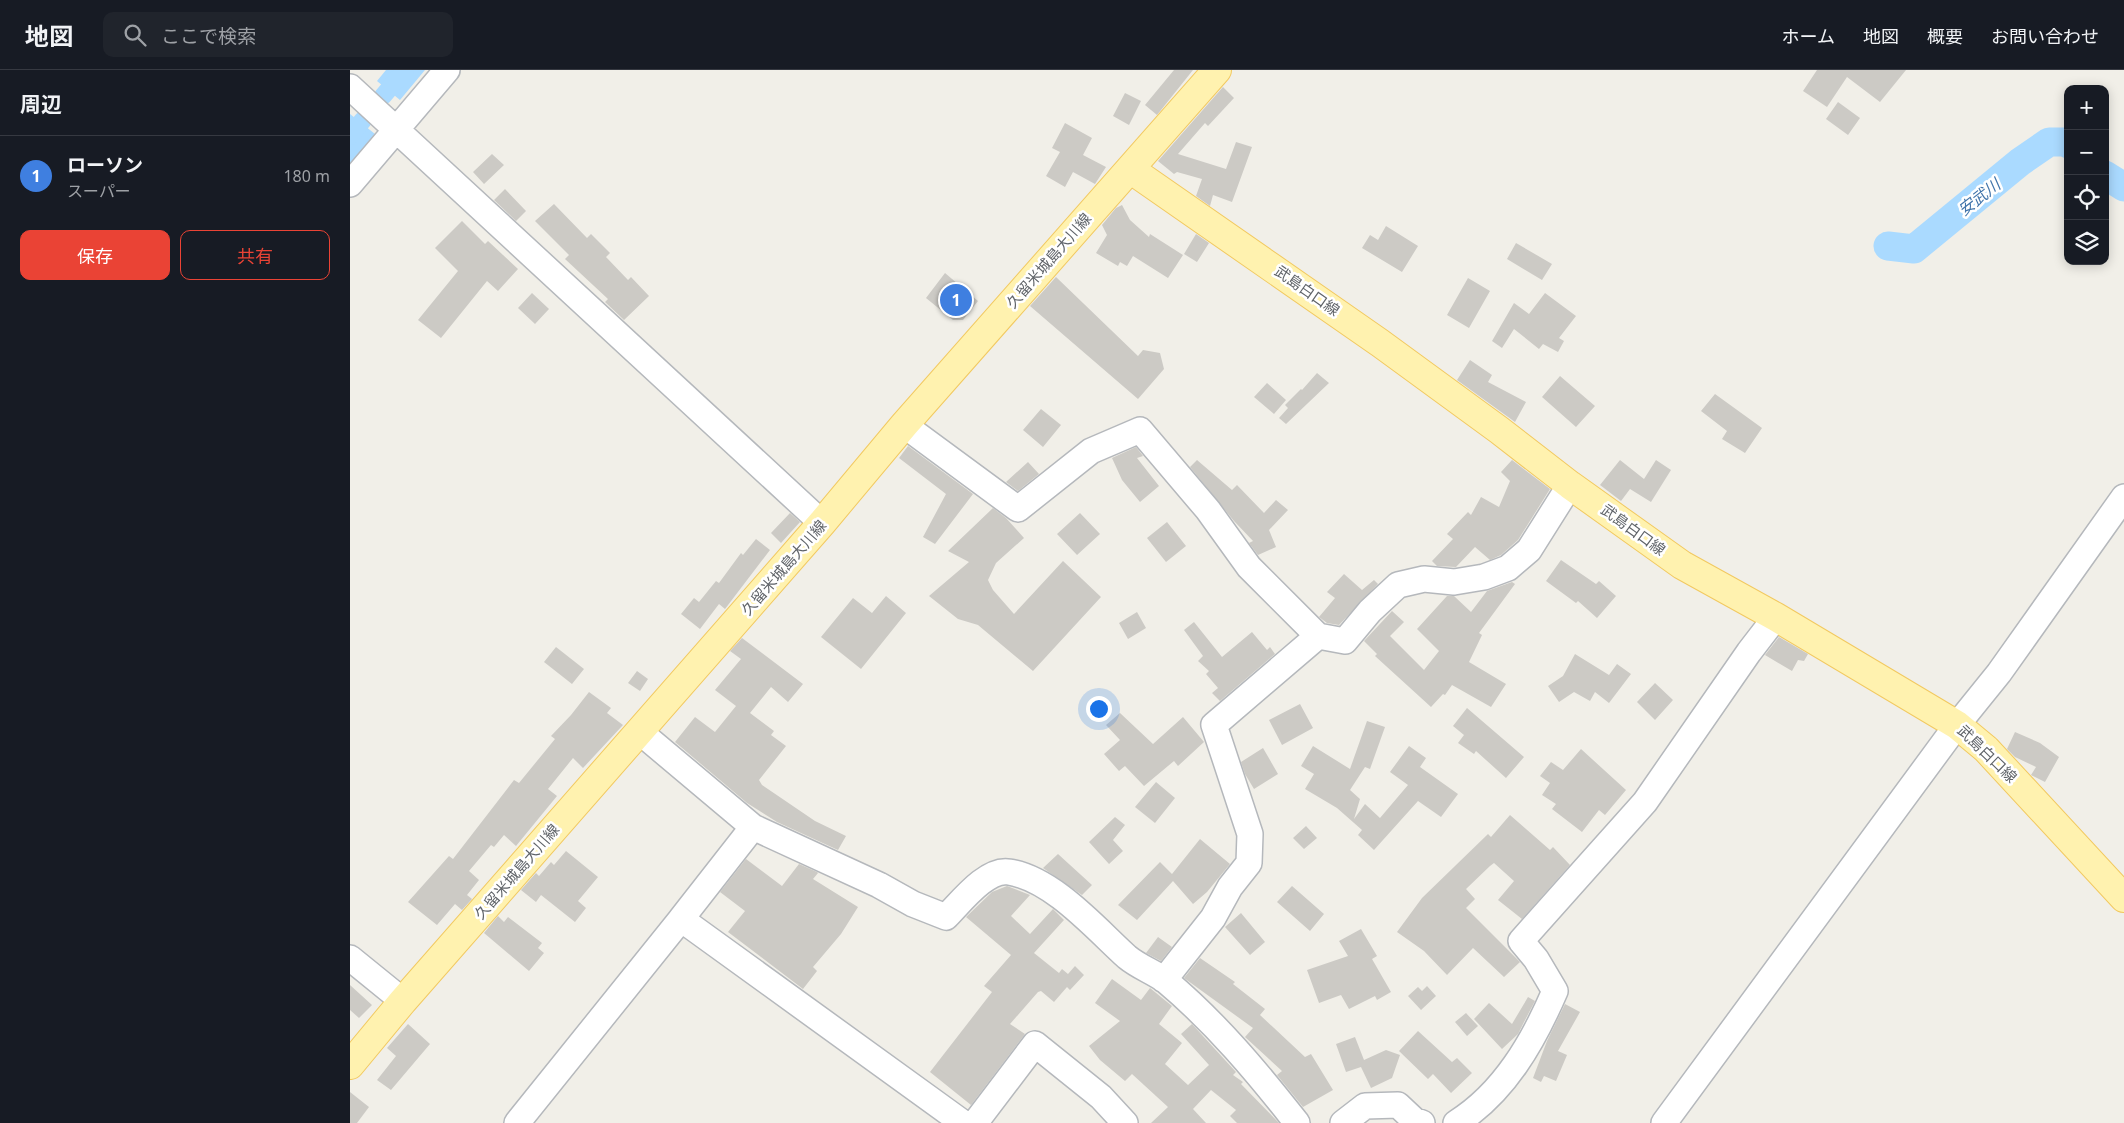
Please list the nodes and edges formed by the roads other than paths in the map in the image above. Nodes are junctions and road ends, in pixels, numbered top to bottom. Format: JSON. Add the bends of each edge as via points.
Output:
{"nodes":[{"id":1,"x":446,"y":70,"type":"edge"},
{"id":2,"x":1217,"y":70,"type":"edge"},
{"id":3,"x":350,"y":87,"type":"edge"},
{"id":4,"x":396,"y":129,"type":"junction"},
{"id":5,"x":1130,"y":169,"type":"junction"},
{"id":6,"x":350,"y":184,"type":"edge"},
{"id":7,"x":904,"y":425,"type":"junction"},
{"id":8,"x":1570,"y":485,"type":"junction"},
{"id":9,"x":2124,"y":496,"type":"edge"},
{"id":10,"x":822,"y":524,"type":"junction"},
{"id":11,"x":1776,"y":617,"type":"junction"},
{"id":12,"x":1318,"y":636,"type":"junction"},
{"id":13,"x":1957,"y":725,"type":"junction"},
{"id":14,"x":640,"y":732,"type":"junction"},
{"id":15,"x":753,"y":827,"type":"junction"},
{"id":16,"x":2124,"y":898,"type":"edge"},
{"id":17,"x":681,"y":919,"type":"junction"},
{"id":18,"x":350,"y":958,"type":"edge"},
{"id":19,"x":1164,"y":980,"type":"junction"},
{"id":20,"x":403,"y":1001,"type":"junction"},
{"id":21,"x":350,"y":1065,"type":"edge"},
{"id":22,"x":517,"y":1123,"type":"edge"},
{"id":23,"x":963,"y":1123,"type":"edge"},
{"id":24,"x":975,"y":1123,"type":"edge"},
{"id":25,"x":1125,"y":1123,"type":"edge"},
{"id":26,"x":1297,"y":1123,"type":"edge"},
{"id":27,"x":1343,"y":1123,"type":"edge"},
{"id":28,"x":1422,"y":1123,"type":"edge"},
{"id":29,"x":1456,"y":1123,"type":"edge"},
{"id":30,"x":1664,"y":1123,"type":"edge"}],
"edges":[{"from":1,"to":4,"type":"street"},
{"from":2,"to":5,"type":"main road","name":"久留米城島大川線"},
{"from":3,"to":4,"type":"street"},
{"from":4,"to":6,"type":"street"},
{"from":4,"to":10,"type":"street"},
{"from":5,"to":7,"type":"main road","name":"久留米城島大川線"},
{"from":5,"to":8,"type":"main road","name":"武島白口線","via":[[1380,343]]},
{"from":7,"to":10,"type":"main road","name":"久留米城島大川線"},
{"from":7,"to":12,"type":"street","via":[[1018,509],[1091,451],[1140,430],[1208,510],[1249,567]]},
{"from":8,"to":11,"type":"main road","name":"武島白口線","via":[[1682,565]]},
{"from":8,"to":12,"type":"street","via":[[1530,550],[1508,568],[1484,577],[1454,582],[1424,580],[1398,585],[1345,641]]},
{"from":9,"to":13,"type":"street"},
{"from":10,"to":14,"type":"main road","name":"久留米城島大川線"},
{"from":11,"to":13,"type":"main road","name":"武島白口線"},
{"from":11,"to":29,"type":"street","via":[[1748,652],[1645,802],[1521,941],[1555,991],[1542,1022],[1497,1090],[1477,1110]]},
{"from":12,"to":19,"type":"street","via":[[1214,725],[1250,834],[1249,862],[1213,918]]},
{"from":13,"to":16,"type":"main road","name":"武島白口線","via":[[1986,749]]},
{"from":13,"to":30,"type":"street"},
{"from":14,"to":15,"type":"street"},
{"from":14,"to":20,"type":"main road","name":"久留米城島大川線"},
{"from":15,"to":17,"type":"street"},
{"from":15,"to":19,"type":"street","via":[[946,917],[992,873],[1008,872],[1047,885],[1132,961]]},
{"from":17,"to":22,"type":"street"},
{"from":17,"to":23,"type":"street"},
{"from":18,"to":20,"type":"street"},
{"from":19,"to":26,"type":"street","via":[[1216,1026]]},
{"from":20,"to":21,"type":"main road","name":"久留米城島大川線"},
{"from":24,"to":25,"type":"street","via":[[1035,1044],[1101,1097]]},
{"from":27,"to":28,"type":"street","via":[[1366,1106],[1398,1105]]}]}
